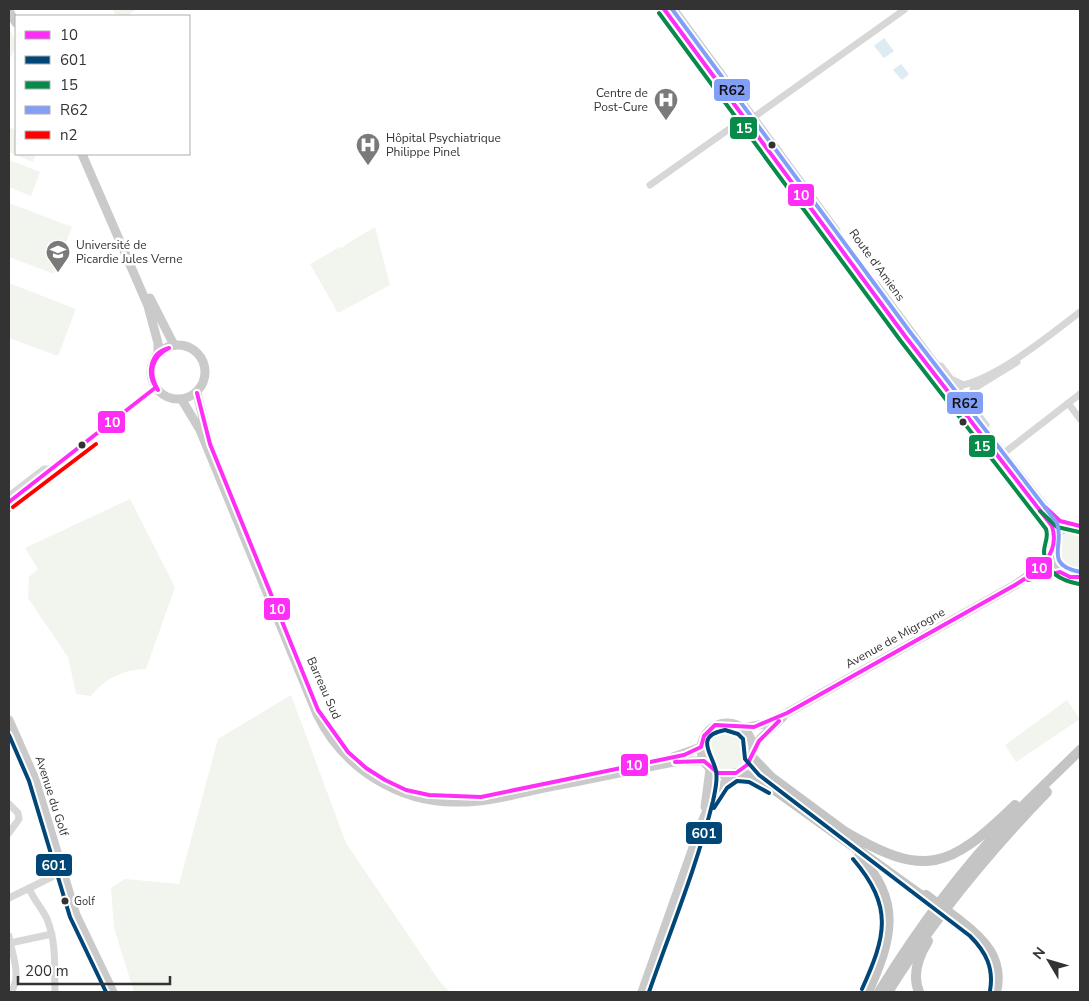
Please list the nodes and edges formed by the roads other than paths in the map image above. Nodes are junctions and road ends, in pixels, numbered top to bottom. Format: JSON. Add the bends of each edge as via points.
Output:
{"nodes":[{"id":1,"x":664,"y":9,"type":"edge"},
{"id":2,"x":673,"y":9,"type":"edge"},
{"id":3,"x":904,"y":10,"type":"dead end"},
{"id":4,"x":750,"y":118,"type":"junction"},
{"id":5,"x":82,"y":155,"type":"edge"},
{"id":6,"x":88,"y":155,"type":"edge"},
{"id":7,"x":650,"y":185,"type":"dead end"},
{"id":8,"x":1080,"y":312,"type":"edge"},
{"id":9,"x":174,"y":345,"type":"junction"},
{"id":10,"x":1032,"y":349,"type":"junction"},
{"id":11,"x":158,"y":353,"type":"junction"},
{"id":12,"x":930,"y":357,"type":"junction"},
{"id":13,"x":952,"y":380,"type":"junction"},
{"id":14,"x":155,"y":388,"type":"junction"},
{"id":15,"x":197,"y":394,"type":"junction"},
{"id":16,"x":1080,"y":396,"type":"edge"},
{"id":17,"x":182,"y":400,"type":"junction"},
{"id":18,"x":970,"y":403,"type":"junction"},
{"id":19,"x":1068,"y":403,"type":"junction"},
{"id":20,"x":1080,"y":419,"type":"edge"},
{"id":21,"x":993,"y":439,"type":"junction"},
{"id":22,"x":1004,"y":453,"type":"junction"},
{"id":23,"x":53,"y":469,"type":"junction"},
{"id":24,"x":9,"y":496,"type":"edge"},
{"id":25,"x":9,"y":509,"type":"edge"},
{"id":26,"x":1076,"y":525,"type":"edge"},
{"id":27,"x":1055,"y":536,"type":"junction"},
{"id":28,"x":1050,"y":555,"type":"junction"},
{"id":29,"x":1060,"y":572,"type":"junction"},
{"id":30,"x":1080,"y":577,"type":"edge"},
{"id":31,"x":1015,"y":585,"type":"junction"},
{"id":32,"x":787,"y":713,"type":"junction"},
{"id":33,"x":9,"y":720,"type":"edge"},
{"id":34,"x":742,"y":728,"type":"junction"},
{"id":35,"x":701,"y":747,"type":"junction"},
{"id":36,"x":1080,"y":750,"type":"edge"},
{"id":37,"x":752,"y":753,"type":"junction"},
{"id":38,"x":1080,"y":760,"type":"edge"},
{"id":39,"x":704,"y":761,"type":"junction"},
{"id":40,"x":710,"y":769,"type":"junction"},
{"id":41,"x":733,"y":774,"type":"junction"},
{"id":42,"x":9,"y":804,"type":"edge"},
{"id":43,"x":702,"y":822,"type":"junction"},
{"id":44,"x":9,"y":833,"type":"edge"},
{"id":45,"x":843,"y":835,"type":"junction"},
{"id":46,"x":62,"y":872,"type":"junction"},
{"id":47,"x":29,"y":888,"type":"junction"},
{"id":48,"x":9,"y":898,"type":"edge"},
{"id":49,"x":951,"y":902,"type":"junction"},
{"id":50,"x":958,"y":921,"type":"junction"},
{"id":51,"x":52,"y":934,"type":"junction"},
{"id":52,"x":9,"y":939,"type":"edge"},
{"id":53,"x":11,"y":990,"type":"edge"},
{"id":54,"x":55,"y":992,"type":"edge"},
{"id":55,"x":113,"y":992,"type":"edge"},
{"id":56,"x":642,"y":992,"type":"edge"},
{"id":57,"x":868,"y":992,"type":"edge"},
{"id":58,"x":879,"y":992,"type":"edge"},
{"id":59,"x":888,"y":992,"type":"edge"},
{"id":60,"x":919,"y":992,"type":"edge"},
{"id":61,"x":991,"y":992,"type":"edge"},
{"id":62,"x":996,"y":992,"type":"edge"}],
"edges":[{"from":1,"to":4,"type":"main road","name":"Route d'Amiens"},
{"from":2,"to":4,"type":"main road","name":"Route d'Amiens"},
{"from":3,"to":4,"type":"street"},
{"from":4,"to":7,"type":"street"},
{"from":4,"to":12,"type":"main road","name":"Route d'Amiens"},
{"from":4,"to":27,"type":"main road","name":"Route d'Amiens","via":[[905,336],[1052,526]]},
{"from":5,"to":11,"type":"main road","via":[[148,306]]},
{"from":6,"to":9,"type":"main road","via":[[161,323]]},
{"from":8,"to":10,"type":"street"},
{"from":9,"to":11,"type":"main road"},
{"from":9,"to":15,"type":"main road","via":[[192,349],[204,364],[206,374]]},
{"from":10,"to":13,"type":"street","via":[[975,381],[963,385]]},
{"from":10,"to":18,"type":"street","via":[[1010,368],[973,389]]},
{"from":11,"to":14,"type":"main road","via":[[151,372]]},
{"from":12,"to":13,"type":"street"},
{"from":12,"to":21,"type":"main road","name":"Route d'Amiens"},
{"from":13,"to":18,"type":"street"},
{"from":14,"to":17,"type":"main road","via":[[165,396]]},
{"from":14,"to":23,"type":"street"},
{"from":15,"to":17,"type":"main road"},
{"from":15,"to":35,"type":"main road","name":"Barreau Sud","via":[[210,444],[318,710],[339,744],[372,774],[398,788],[428,796],[452,799],[481,797],[684,755]]},
{"from":16,"to":19,"type":"street"},
{"from":17,"to":39,"type":"main road","name":"Barreau Sud","via":[[200,430],[319,719],[340,750],[362,771],[410,795],[462,802],[679,761]]},
{"from":18,"to":21,"type":"street"},
{"from":19,"to":20,"type":"street"},
{"from":19,"to":22,"type":"street"},
{"from":21,"to":22,"type":"main road","name":"Route d'Amiens"},
{"from":22,"to":26,"type":"main road","name":"Route d'Amiens","via":[[1058,522]]},
{"from":23,"to":24,"type":"street","via":[[44,468]]},
{"from":23,"to":25,"type":"street","via":[[37,487]]},
{"from":26,"to":27,"type":"main road"},
{"from":27,"to":28,"type":"main road"},
{"from":28,"to":29,"type":"main road"},
{"from":28,"to":31,"type":"main road","name":"Avenue de Migrogne","via":[[1043,565]]},
{"from":29,"to":30,"type":"main road"},
{"from":29,"to":31,"type":"main road","name":"Avenue de Migrogne","via":[[1037,576]]},
{"from":31,"to":32,"type":"main road","name":"Avenue de Migrogne"},
{"from":32,"to":34,"type":"main road","name":"Avenue de Migrogne","via":[[764,724]]},
{"from":32,"to":37,"type":"main road","name":"Avenue de Migrogne","via":[[761,738]]},
{"from":33,"to":46,"type":"main road","name":"Avenue du Golf","via":[[36,779]]},
{"from":34,"to":35,"type":"main road","via":[[732,724],[715,726],[706,733]]},
{"from":34,"to":37,"type":"main road","via":[[751,740]]},
{"from":35,"to":39,"type":"main road"},
{"from":36,"to":45,"type":"highway","via":[[1041,780],[986,833],[954,854],[924,861],[898,858]]},
{"from":36,"to":58,"type":"highway","via":[[974,861],[914,938]]},
{"from":37,"to":41,"type":"main road","via":[[747,765]]},
{"from":37,"to":45,"type":"highway","via":[[771,777]]},
{"from":38,"to":49,"type":"highway","via":[[1015,825]]},
{"from":39,"to":40,"type":"main road"},
{"from":40,"to":41,"type":"main road","via":[[719,774]]},
{"from":40,"to":43,"type":"main road"},
{"from":41,"to":43,"type":"main road","via":[[710,803]]},
{"from":41,"to":45,"type":"highway","via":[[758,778]]},
{"from":42,"to":44,"type":"street","via":[[18,813],[19,820]]},
{"from":43,"to":56,"type":"main road"},
{"from":45,"to":50,"type":"highway","bridge":true},
{"from":45,"to":57,"type":"highway","via":[[876,875],[888,906],[890,932],[887,947]]},
{"from":46,"to":47,"type":"street"},
{"from":46,"to":55,"type":"main road","name":"Avenue du Golf","via":[[76,915]]},
{"from":47,"to":48,"type":"street"},
{"from":47,"to":51,"type":"street"},
{"from":49,"to":59,"type":"highway"},
{"from":49,"to":60,"type":"highway","via":[[918,960],[915,978]]},
{"from":50,"to":61,"type":"highway","via":[[990,958],[995,979]]},
{"from":50,"to":62,"type":"highway","via":[[974,931],[993,954],[998,968]]},
{"from":51,"to":52,"type":"street"},
{"from":51,"to":54,"type":"street"},
{"from":52,"to":53,"type":"street","via":[[16,975]]}]}
